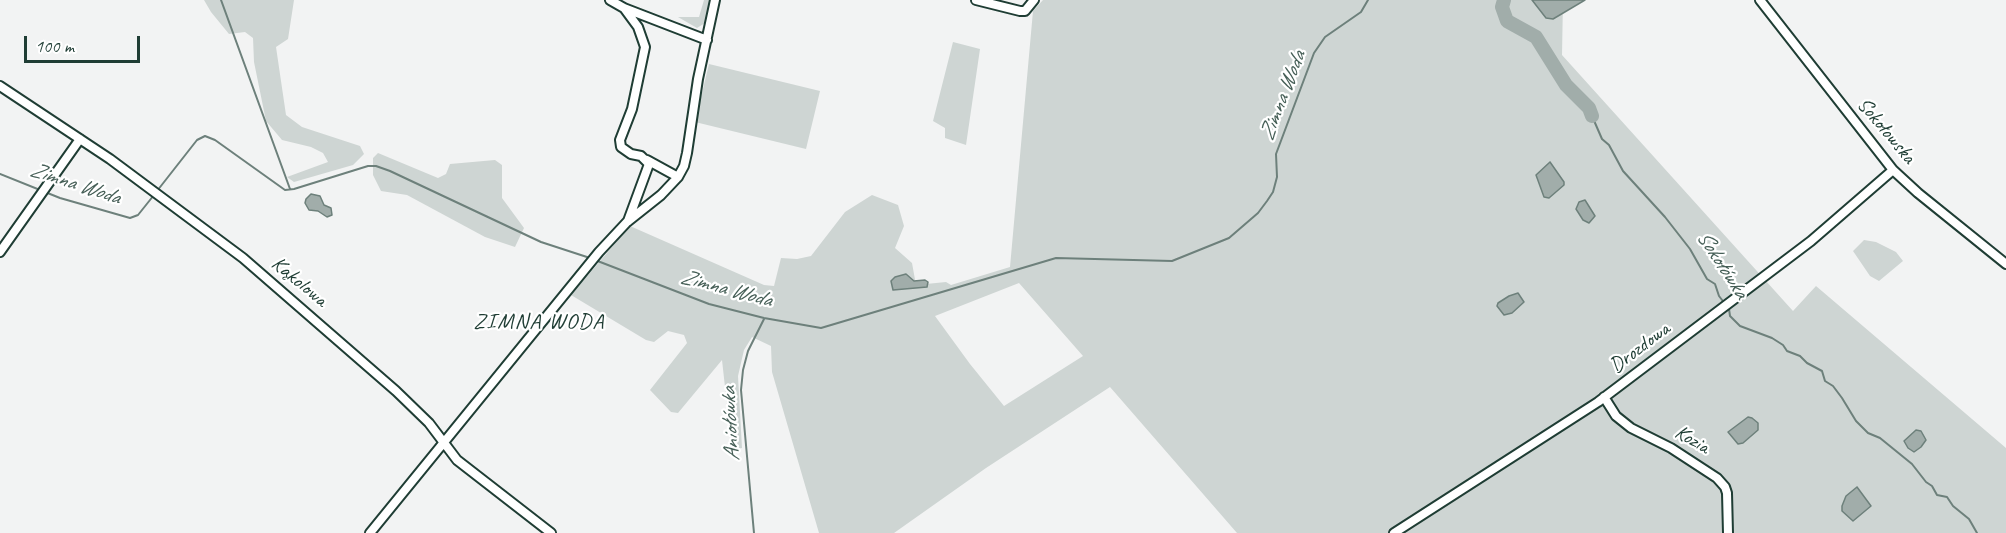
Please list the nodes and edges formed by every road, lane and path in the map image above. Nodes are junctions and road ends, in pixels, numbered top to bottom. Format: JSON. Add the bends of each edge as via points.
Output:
{"nodes":[{"id":1,"x":610,"y":0,"type":"edge"},
{"id":2,"x":715,"y":0,"type":"edge"},
{"id":3,"x":976,"y":0,"type":"edge"},
{"id":4,"x":1034,"y":0,"type":"edge"},
{"id":5,"x":1760,"y":0,"type":"edge"},
{"id":6,"x":624,"y":8,"type":"junction"},
{"id":7,"x":707,"y":40,"type":"junction"},
{"id":8,"x":0,"y":86,"type":"edge"},
{"id":9,"x":80,"y":139,"type":"junction"},
{"id":10,"x":647,"y":160,"type":"junction"},
{"id":11,"x":1893,"y":170,"type":"junction"},
{"id":12,"x":678,"y":177,"type":"junction"},
{"id":13,"x":626,"y":224,"type":"junction"},
{"id":14,"x":0,"y":252,"type":"edge"},
{"id":15,"x":2006,"y":264,"type":"edge"},
{"id":16,"x":1604,"y":398,"type":"junction"},
{"id":17,"x":443,"y":444,"type":"junction"},
{"id":18,"x":370,"y":533,"type":"edge"},
{"id":19,"x":552,"y":533,"type":"edge"},
{"id":20,"x":1394,"y":533,"type":"edge"},
{"id":21,"x":1728,"y":533,"type":"edge"}],
"edges":[{"from":1,"to":6,"type":"street"},
{"from":2,"to":7,"type":"street"},
{"from":3,"to":4,"type":"street","via":[[1025,11]]},
{"from":5,"to":11,"type":"street","name":"Sokołowska"},
{"from":6,"to":7,"type":"street"},
{"from":6,"to":10,"type":"street","via":[[638,27],[645,47],[621,147]]},
{"from":7,"to":12,"type":"street","via":[[687,153]]},
{"from":8,"to":9,"type":"street","name":"Kąkolowa"},
{"from":9,"to":14,"type":"street"},
{"from":9,"to":17,"type":"street","name":"Kąkolowa","via":[[243,258],[420,415]]},
{"from":10,"to":12,"type":"street"},
{"from":10,"to":13,"type":"street","via":[[649,168]]},
{"from":11,"to":15,"type":"street","name":"Sokołowska"},
{"from":11,"to":16,"type":"street","name":"Drozdowa","via":[[1811,241]]},
{"from":12,"to":13,"type":"street"},
{"from":13,"to":17,"type":"street"},
{"from":16,"to":20,"type":"street","name":"Drozdowa"},
{"from":16,"to":21,"type":"street","name":"Kozia","via":[[1616,416],[1631,428],[1717,478],[1727,493]]},
{"from":17,"to":18,"type":"street"},
{"from":17,"to":19,"type":"street","name":"Kąkolowa","via":[[457,460]]}]}
